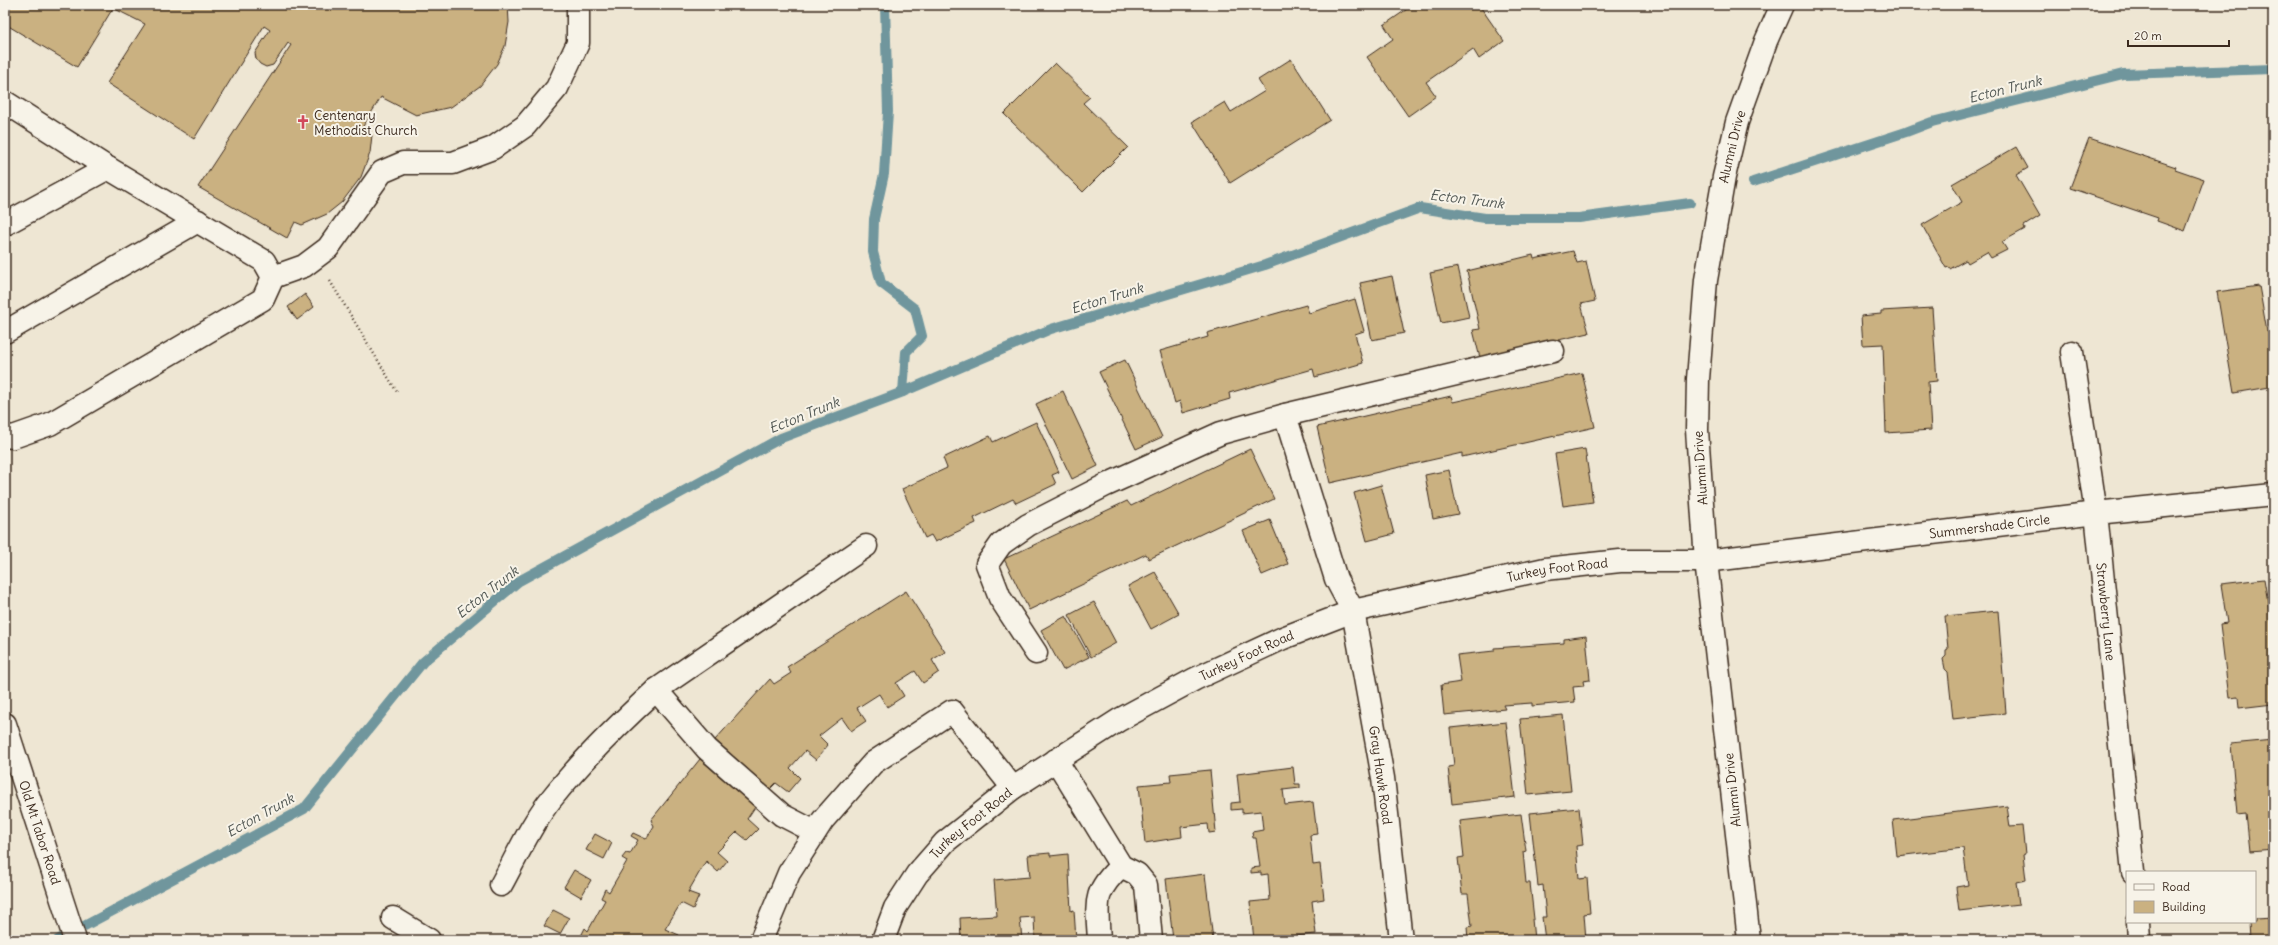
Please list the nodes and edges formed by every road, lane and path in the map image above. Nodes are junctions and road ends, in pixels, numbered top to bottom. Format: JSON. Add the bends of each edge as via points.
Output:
{"nodes":[{"id":1,"x":578,"y":5,"type":"edge"},
{"id":2,"x":1782,"y":5,"type":"edge"},
{"id":3,"x":11,"y":112,"type":"edge"},
{"id":4,"x":108,"y":168,"type":"junction"},
{"id":5,"x":198,"y":221,"type":"junction"},
{"id":6,"x":5,"y":224,"type":"edge"},
{"id":7,"x":273,"y":277,"type":"junction"},
{"id":8,"x":336,"y":291,"type":"dead end"},
{"id":9,"x":5,"y":332,"type":"edge"},
{"id":10,"x":1553,"y":351,"type":"dead end"},
{"id":11,"x":2072,"y":352,"type":"dead end"},
{"id":12,"x":397,"y":392,"type":"dead end"},
{"id":13,"x":1285,"y":415,"type":"junction"},
{"id":14,"x":5,"y":436,"type":"edge"},
{"id":15,"x":2273,"y":495,"type":"edge"},
{"id":16,"x":2096,"y":513,"type":"junction"},
{"id":17,"x":866,"y":546,"type":"dead end"},
{"id":18,"x":1706,"y":561,"type":"junction"},
{"id":19,"x":1353,"y":611,"type":"junction"},
{"id":20,"x":1036,"y":654,"type":"dead end"},
{"id":21,"x":656,"y":690,"type":"junction"},
{"id":22,"x":5,"y":724,"type":"edge"},
{"id":23,"x":1056,"y":760,"type":"junction"},
{"id":24,"x":1013,"y":788,"type":"junction"},
{"id":25,"x":815,"y":832,"type":"junction"},
{"id":26,"x":1121,"y":866,"type":"junction"},
{"id":27,"x":2132,"y":871,"type":"edge"},
{"id":28,"x":501,"y":885,"type":"dead end"},
{"id":29,"x":393,"y":918,"type":"dead end"},
{"id":30,"x":2138,"y":923,"type":"edge"},
{"id":31,"x":75,"y":940,"type":"edge"},
{"id":32,"x":429,"y":940,"type":"edge"},
{"id":33,"x":761,"y":940,"type":"edge"},
{"id":34,"x":883,"y":940,"type":"edge"},
{"id":35,"x":1099,"y":940,"type":"edge"},
{"id":36,"x":1151,"y":940,"type":"edge"},
{"id":37,"x":1401,"y":940,"type":"edge"},
{"id":38,"x":1749,"y":940,"type":"edge"},
{"id":39,"x":2139,"y":940,"type":"edge"}],
"edges":[{"from":1,"to":7,"type":"street","via":[[578,43],[557,88],[525,126],[493,148],[453,163],[403,164],[382,172],[328,248],[304,266]]},
{"from":2,"to":18,"type":"street","name":"Alumni Drive","via":[[1766,41],[1737,122],[1724,177],[1706,280],[1698,379],[1697,430]]},
{"from":3,"to":4,"type":"street"},
{"from":4,"to":5,"type":"street"},
{"from":4,"to":6,"type":"street"},
{"from":5,"to":7,"type":"street","via":[[264,261]]},
{"from":5,"to":9,"type":"street"},
{"from":7,"to":14,"type":"street","via":[[263,298],[50,424],[13,437]]},
{"from":8,"to":12,"type":"path"},
{"from":10,"to":13,"type":"street"},
{"from":11,"to":16,"type":"street","name":"Strawberry Lane"},
{"from":13,"to":19,"type":"street","name":"Gray Hawk Road","via":[[1336,579]]},
{"from":13,"to":20,"type":"street","via":[[1221,433],[1106,485],[1028,524],[1001,544],[987,564],[1000,598]]},
{"from":15,"to":16,"type":"street","name":"Summershade Circle"},
{"from":16,"to":18,"type":"street","name":"Summershade Circle"},
{"from":16,"to":27,"type":"street","name":"Strawberry Lane"},
{"from":17,"to":21,"type":"street"},
{"from":18,"to":19,"type":"street","name":"Turkey Foot Road","via":[[1620,561],[1545,569]]},
{"from":18,"to":38,"type":"street","name":"Alumni Drive"},
{"from":19,"to":23,"type":"street","name":"Turkey Foot Road","via":[[1283,638],[1195,679],[1119,720]]},
{"from":19,"to":37,"type":"street","name":"Gray Hawk Road","via":[[1383,778]]},
{"from":21,"to":25,"type":"street","via":[[713,754],[782,815]]},
{"from":21,"to":28,"type":"street","via":[[624,719],[552,798],[532,826]]},
{"from":22,"to":31,"type":"street","name":"Old Mt Tabor Road"},
{"from":23,"to":24,"type":"street","name":"Turkey Foot Road"},
{"from":23,"to":26,"type":"street"},
{"from":24,"to":25,"type":"street","via":[[952,711],[873,763]]},
{"from":24,"to":34,"type":"street","name":"Turkey Foot Road","via":[[945,842],[917,874],[895,908]]},
{"from":25,"to":33,"type":"street","via":[[789,873]]},
{"from":26,"to":35,"type":"street","via":[[1107,879],[1097,897]]},
{"from":26,"to":36,"type":"street","via":[[1137,874],[1146,885]]},
{"from":29,"to":32,"type":"street"},
{"from":30,"to":39,"type":"street"}]}
